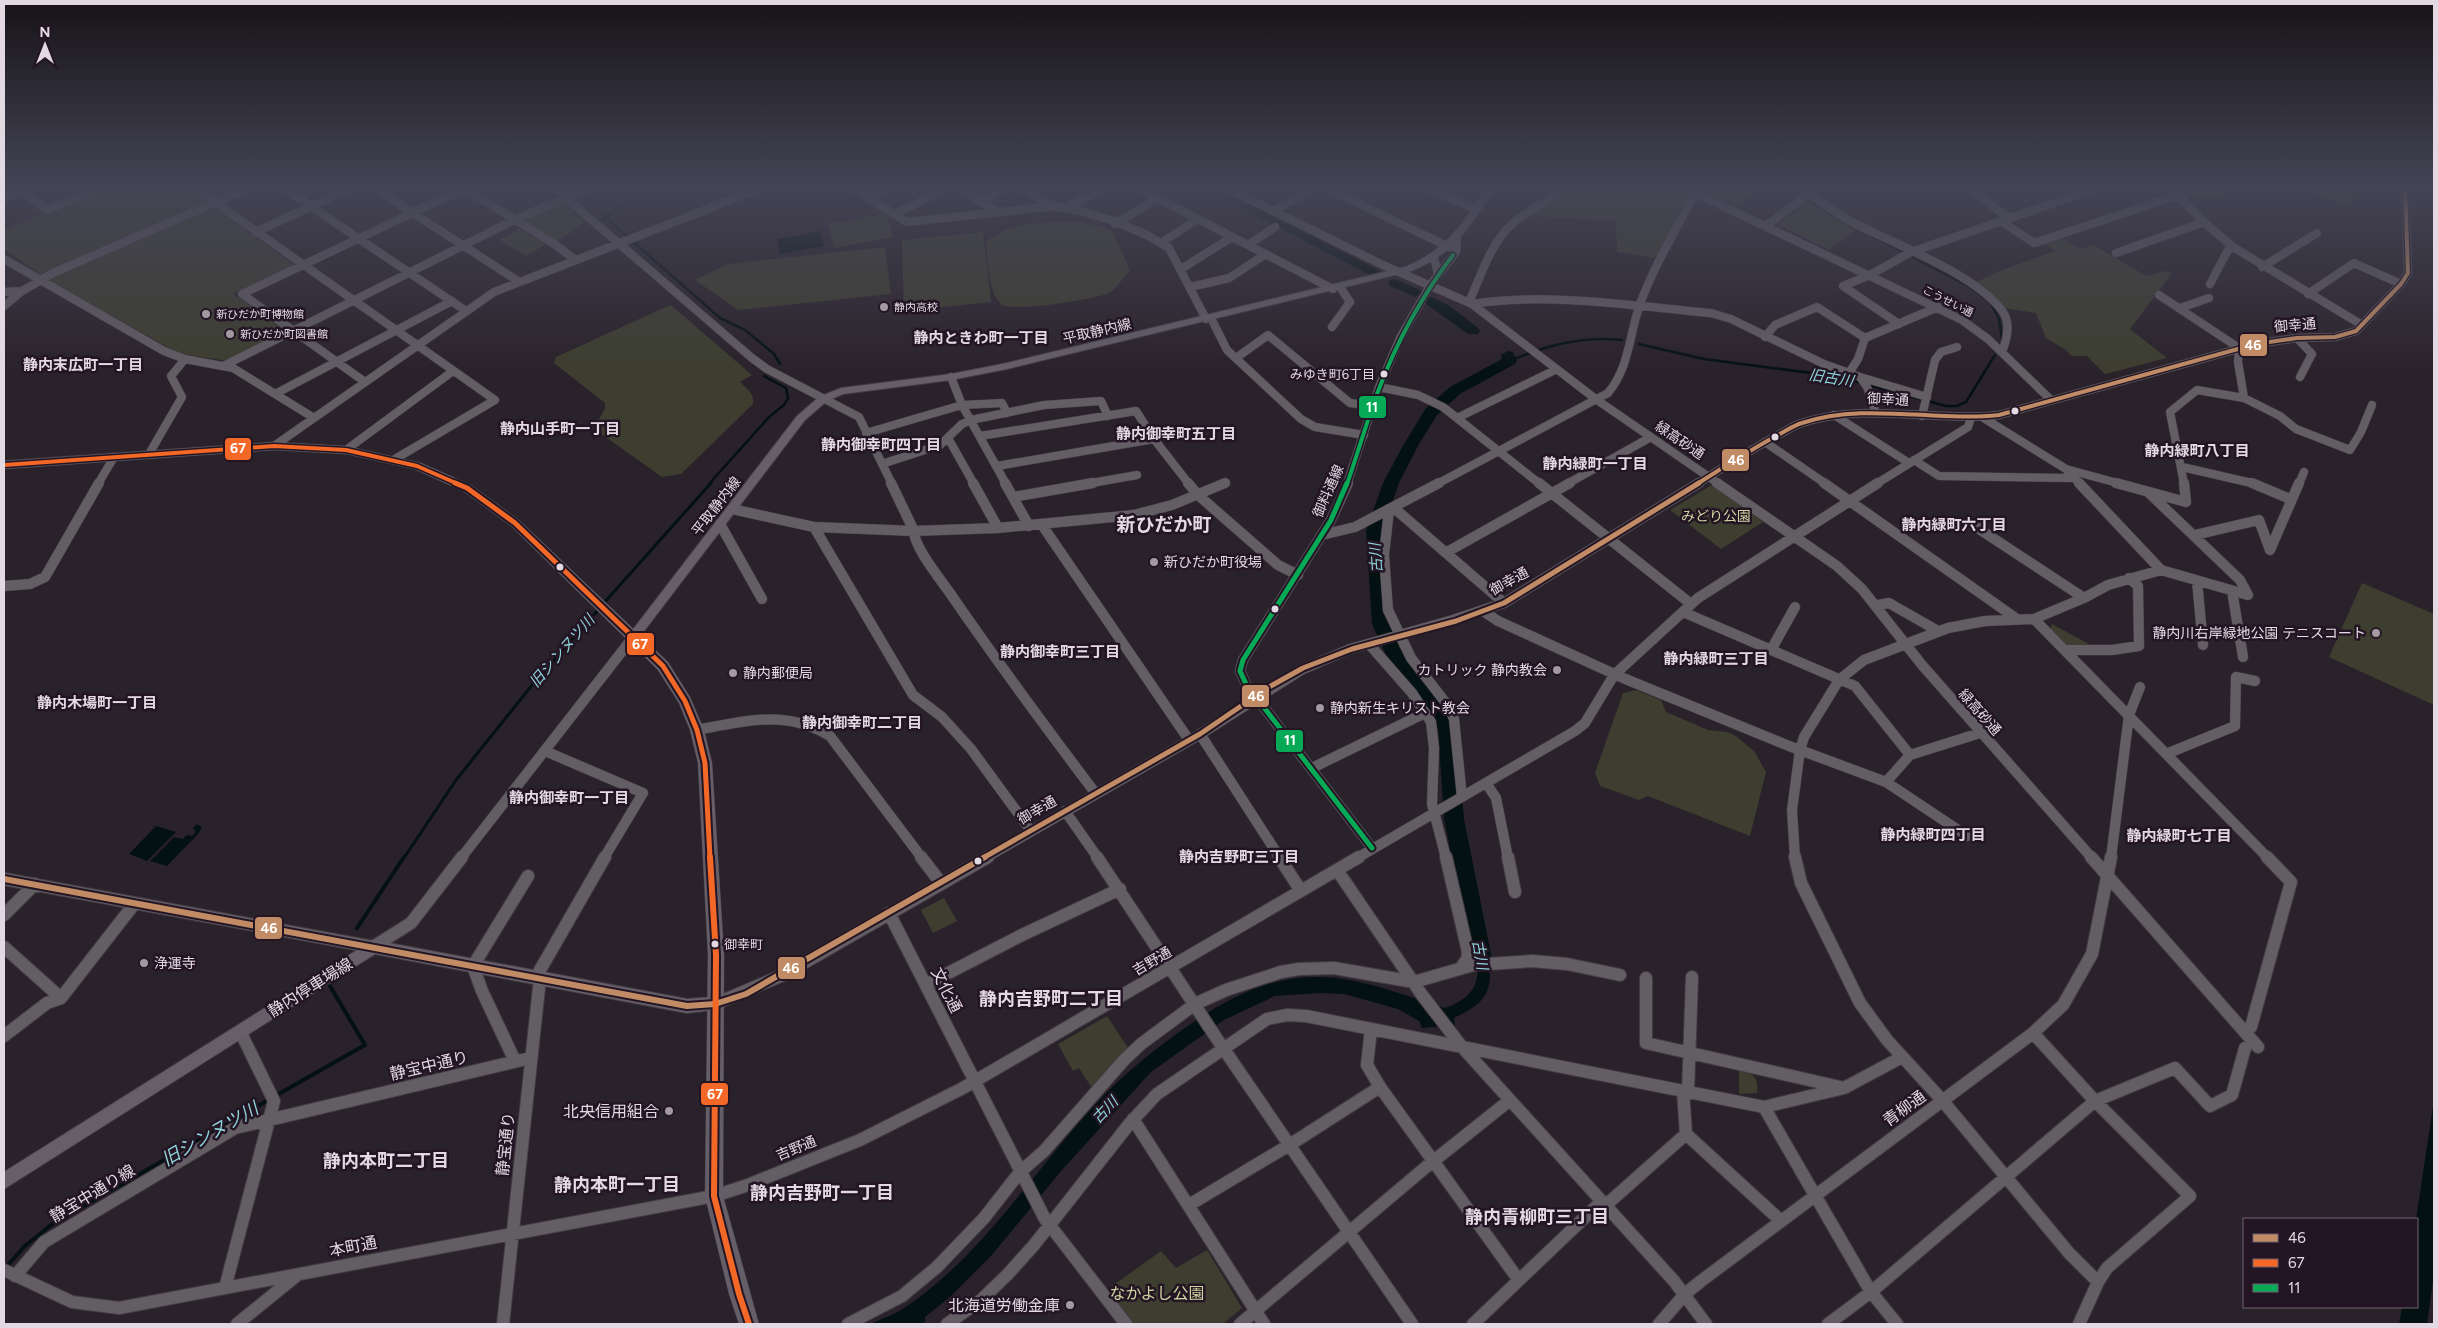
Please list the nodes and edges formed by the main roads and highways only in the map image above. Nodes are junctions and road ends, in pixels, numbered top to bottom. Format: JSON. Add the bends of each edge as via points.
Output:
{"nodes":[{"id":1,"x":1448,"y":248,"type":"edge"},
{"id":2,"x":4,"y":465,"type":"edge"},
{"id":3,"x":634,"y":636,"type":"junction"},
{"id":4,"x":715,"y":1004,"type":"junction"},
{"id":5,"x":4,"y":1181,"type":"edge"},
{"id":6,"x":749,"y":1324,"type":"edge"}],
"edges":[{"from":1,"to":3,"type":"main road","name":"平取静内線","via":[[1434,258],[1399,272],[1337,288],[1007,366],[951,377],[856,388],[823,399],[801,418]]},
{"from":2,"to":3,"type":"highway","via":[[274,446],[346,450],[395,459],[442,476],[481,497],[515,523]]},
{"from":3,"to":4,"type":"highway","via":[[678,687],[698,730],[705,763],[708,804],[716,955]]},
{"from":4,"to":5,"type":"main road","name":"静内停車場線","via":[[687,1006],[373,947]]},
{"from":4,"to":6,"type":"highway","via":[[714,1196],[738,1294]]}]}
